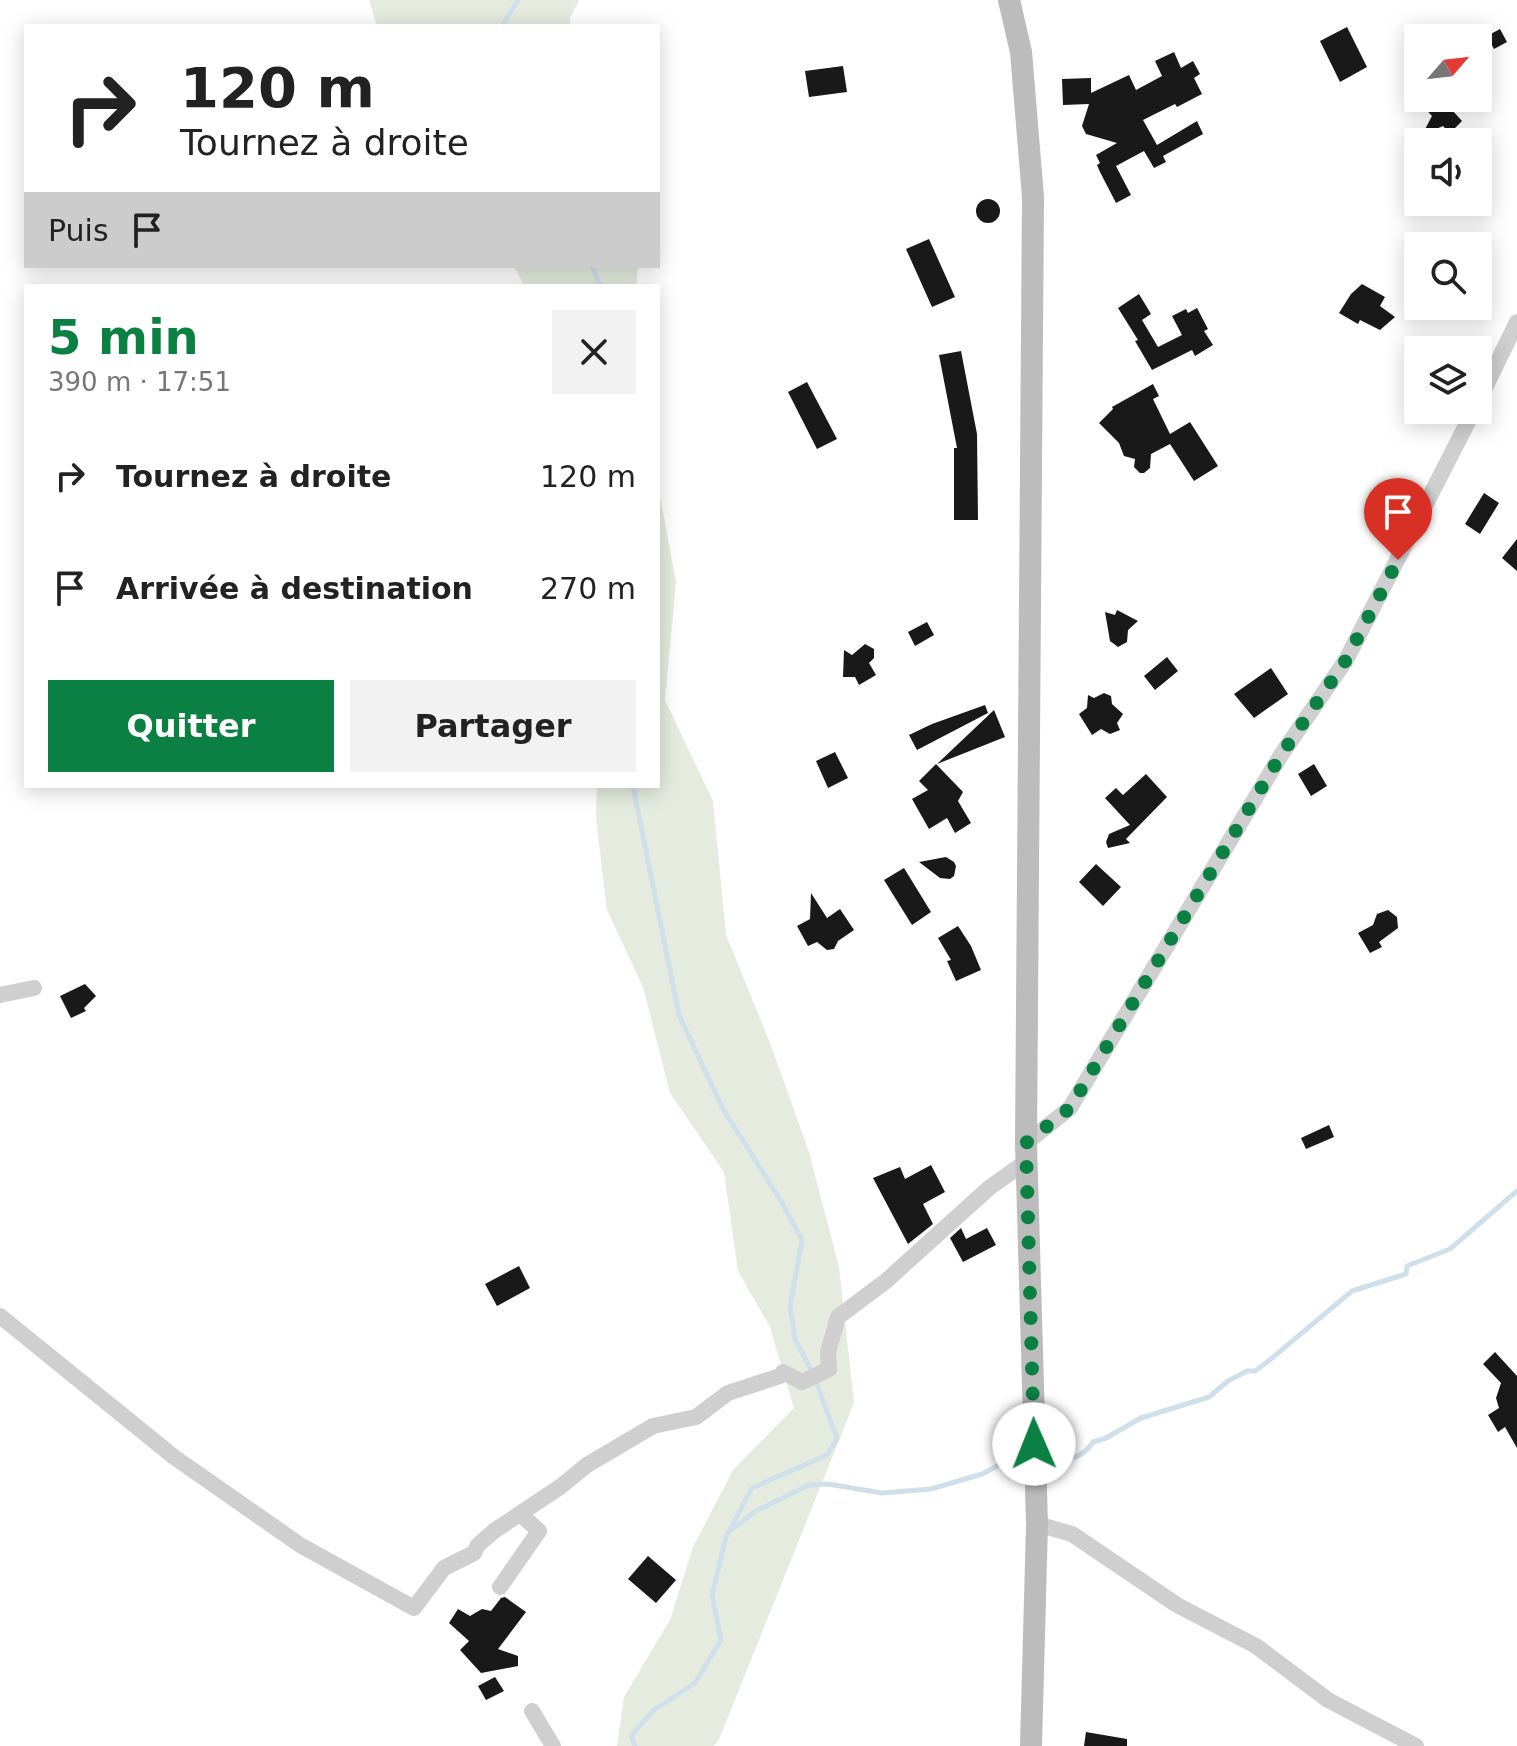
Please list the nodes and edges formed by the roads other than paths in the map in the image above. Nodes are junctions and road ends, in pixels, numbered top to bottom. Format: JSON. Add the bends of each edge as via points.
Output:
{"nodes":[{"id":1,"x":1009,"y":0,"type":"edge"},
{"id":2,"x":1517,"y":322,"type":"edge"},
{"id":3,"x":1492,"y":373,"type":"edge"},
{"id":4,"x":1467,"y":424,"type":"edge"},
{"id":5,"x":34,"y":988,"type":"dead end"},
{"id":6,"x":0,"y":995,"type":"edge"},
{"id":7,"x":1026,"y":1152,"type":"junction"},
{"id":8,"x":0,"y":1316,"type":"edge"},
{"id":9,"x":520,"y":1514,"type":"junction"},
{"id":10,"x":1037,"y":1524,"type":"junction"},
{"id":11,"x":500,"y":1587,"type":"dead end"},
{"id":12,"x":532,"y":1711,"type":"dead end"},
{"id":13,"x":553,"y":1746,"type":"edge"},
{"id":14,"x":1031,"y":1746,"type":"edge"},
{"id":15,"x":1416,"y":1746,"type":"edge"}],
"edges":[{"from":1,"to":7,"type":"main road","via":[[1021,52],[1033,197]]},
{"from":2,"to":3,"type":"street"},
{"from":4,"to":7,"type":"street","via":[[1346,660],[1281,755],[1070,1108]]},
{"from":5,"to":6,"type":"street"},
{"from":7,"to":9,"type":"street","via":[[886,1281],[838,1317],[829,1369],[802,1382],[783,1372],[728,1393],[696,1417],[653,1426]]},
{"from":7,"to":10,"type":"main road"},
{"from":8,"to":9,"type":"street","via":[[174,1457],[300,1545],[414,1608],[444,1568],[474,1553]]},
{"from":9,"to":11,"type":"street","via":[[539,1531]]},
{"from":10,"to":14,"type":"main road"},
{"from":10,"to":15,"type":"street","via":[[1072,1534],[1177,1605],[1256,1646],[1328,1700]]},
{"from":12,"to":13,"type":"street"}]}
